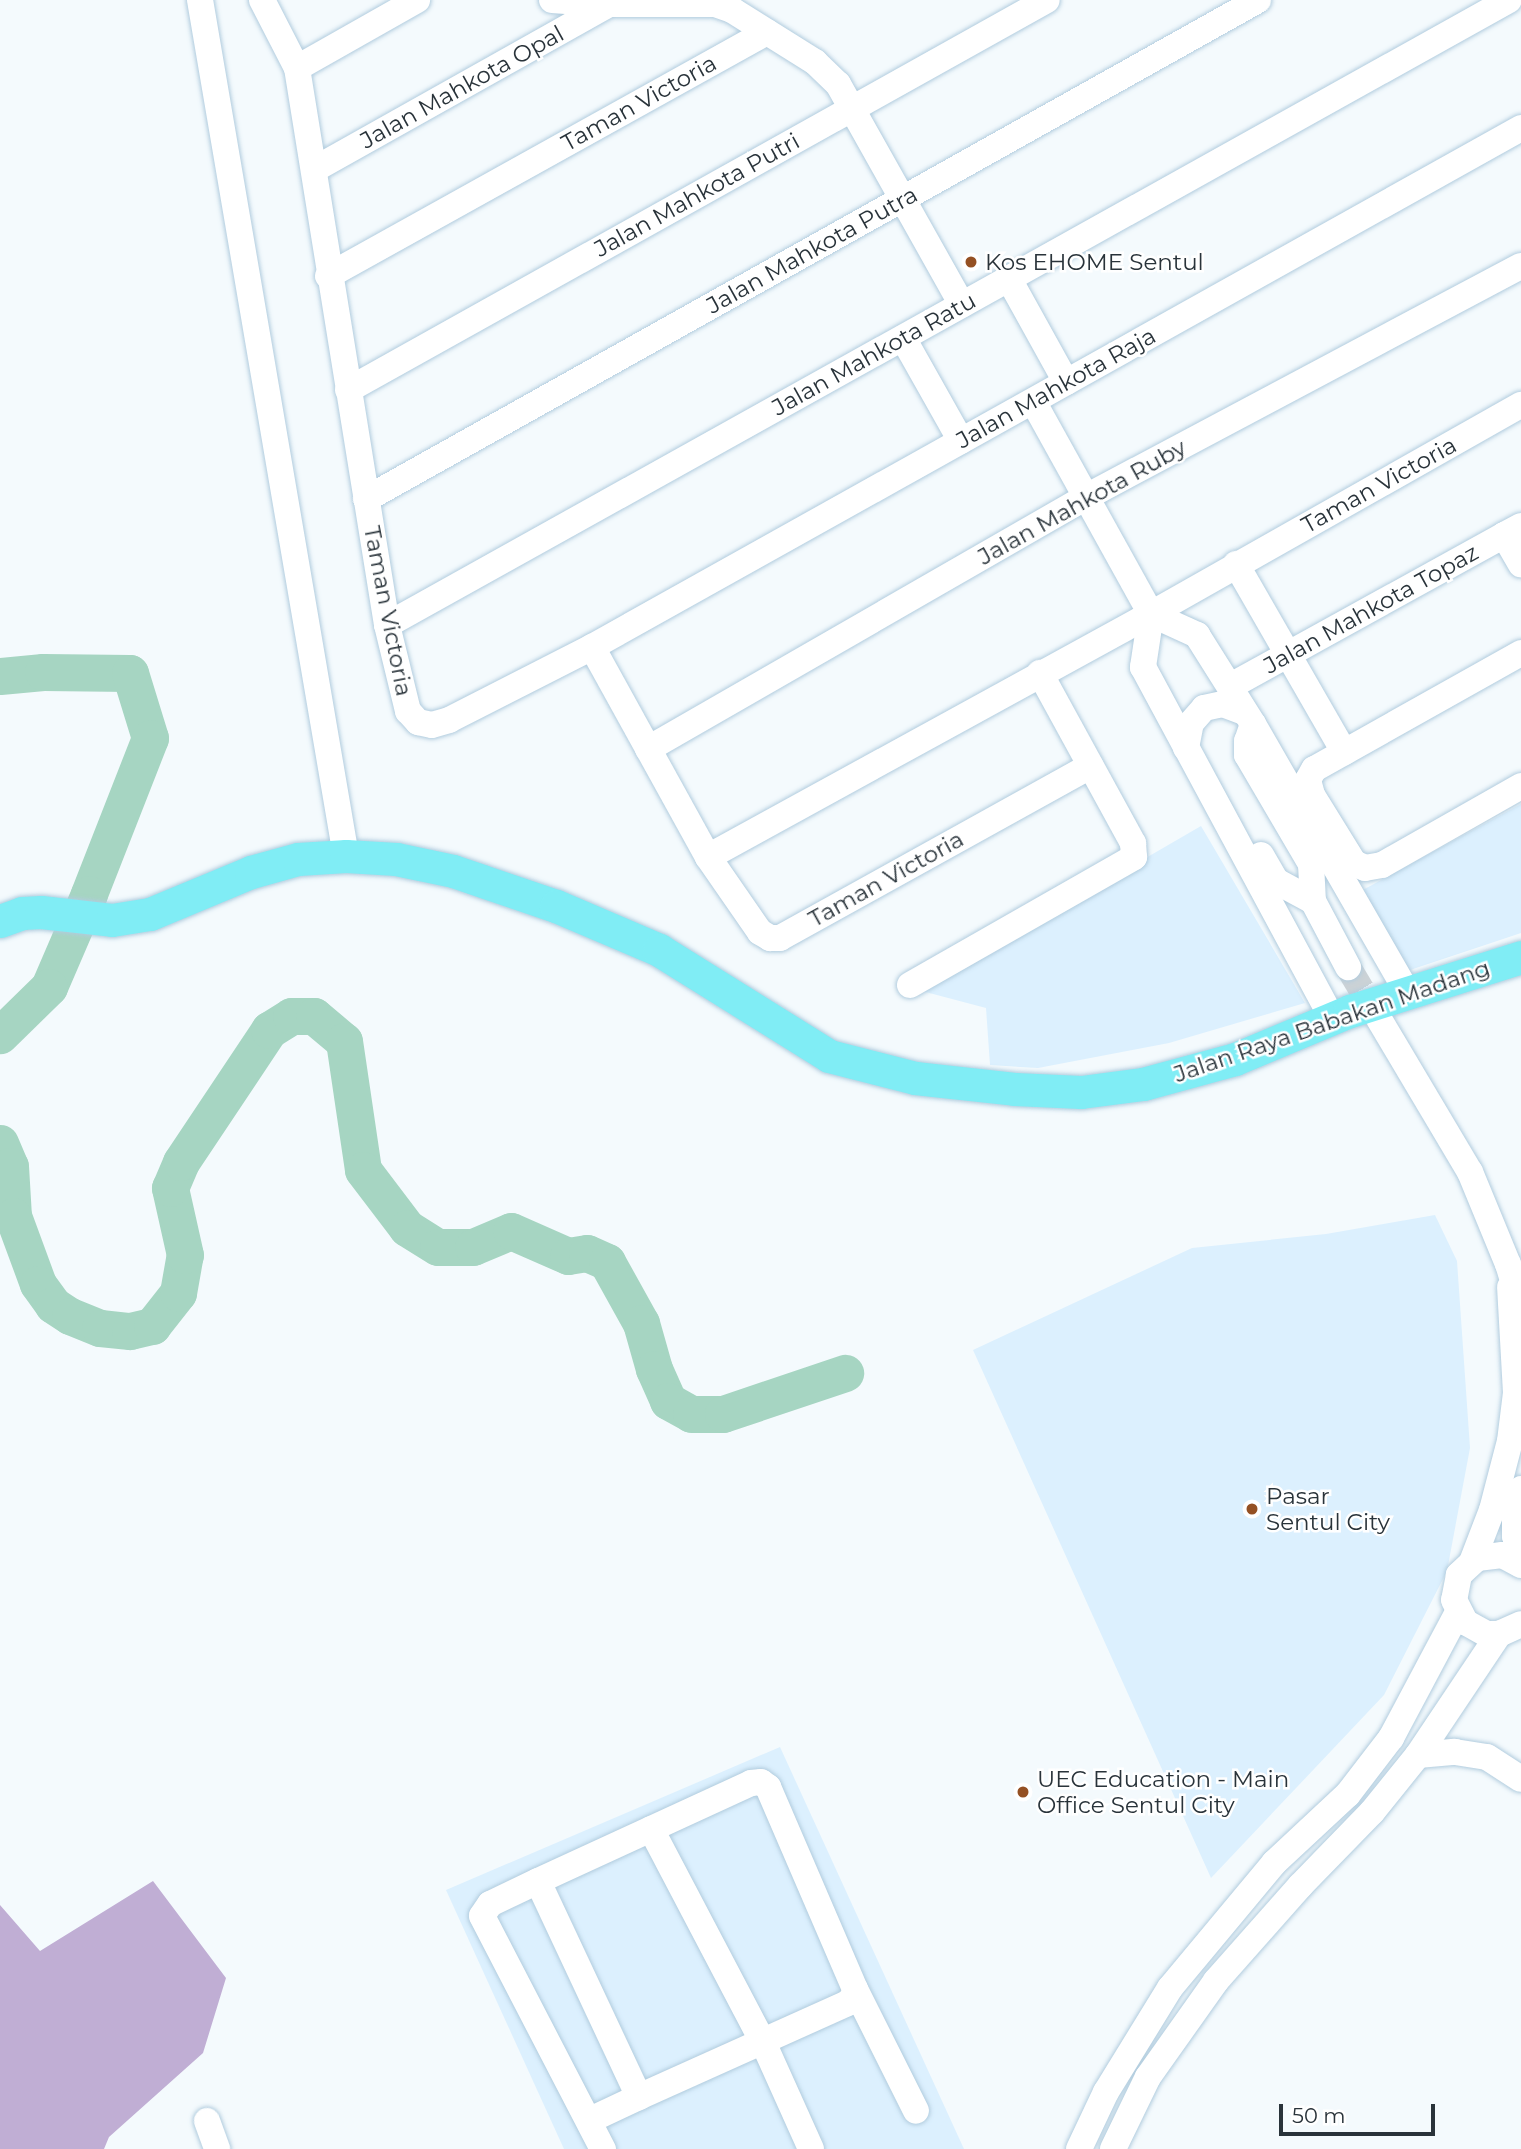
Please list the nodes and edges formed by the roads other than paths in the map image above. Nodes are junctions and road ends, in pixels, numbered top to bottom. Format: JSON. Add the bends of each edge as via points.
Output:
{"nodes":[{"id":1,"x":200,"y":0,"type":"edge"},
{"id":2,"x":262,"y":0,"type":"edge"},
{"id":3,"x":417,"y":0,"type":"edge"},
{"id":4,"x":552,"y":0,"type":"edge"},
{"id":5,"x":1047,"y":0,"type":"edge"},
{"id":6,"x":1258,"y":0,"type":"edge"},
{"id":7,"x":1509,"y":0,"type":"edge"},
{"id":8,"x":609,"y":4,"type":"junction"},
{"id":9,"x":767,"y":32,"type":"junction"},
{"id":10,"x":296,"y":68,"type":"junction"},
{"id":11,"x":853,"y":108,"type":"junction"},
{"id":12,"x":1521,"y":128,"type":"edge"},
{"id":13,"x":315,"y":169,"type":"junction"},
{"id":14,"x":903,"y":199,"type":"junction"},
{"id":15,"x":1521,"y":266,"type":"edge"},
{"id":16,"x":328,"y":276,"type":"junction"},
{"id":17,"x":1009,"y":279,"type":"junction"},
{"id":18,"x":962,"y":305,"type":"junction"},
{"id":19,"x":904,"y":338,"type":"junction"},
{"id":20,"x":1066,"y":382,"type":"junction"},
{"id":21,"x":348,"y":390,"type":"junction"},
{"id":22,"x":1034,"y":403,"type":"junction"},
{"id":23,"x":1521,"y":405,"type":"edge"},
{"id":24,"x":961,"y":441,"type":"junction"},
{"id":25,"x":1088,"y":496,"type":"junction"},
{"id":26,"x":366,"y":499,"type":"junction"},
{"id":27,"x":1513,"y":530,"type":"edge"},
{"id":28,"x":1236,"y":564,"type":"junction"},
{"id":29,"x":1521,"y":564,"type":"edge"},
{"id":30,"x":1151,"y":614,"type":"junction"},
{"id":31,"x":387,"y":625,"type":"junction"},
{"id":32,"x":592,"y":647,"type":"junction"},
{"id":33,"x":1521,"y":653,"type":"edge"},
{"id":34,"x":1289,"y":655,"type":"junction"},
{"id":35,"x":1040,"y":673,"type":"junction"},
{"id":36,"x":1238,"y":682,"type":"dead end"},
{"id":37,"x":1249,"y":718,"type":"junction"},
{"id":38,"x":648,"y":749,"type":"junction"},
{"id":39,"x":1344,"y":752,"type":"junction"},
{"id":40,"x":1190,"y":754,"type":"junction"},
{"id":41,"x":1090,"y":766,"type":"junction"},
{"id":42,"x":1521,"y":786,"type":"edge"},
{"id":43,"x":346,"y":856,"type":"junction"},
{"id":44,"x":708,"y":858,"type":"junction"},
{"id":45,"x":1313,"y":901,"type":"junction"},
{"id":46,"x":0,"y":921,"type":"edge"},
{"id":47,"x":1521,"y":957,"type":"edge"},
{"id":48,"x":1348,"y":967,"type":"tunnel mouth"},
{"id":49,"x":910,"y":985,"type":"dead end"},
{"id":50,"x":1407,"y":992,"type":"junction"},
{"id":51,"x":1332,"y":1018,"type":"junction"},
{"id":52,"x":1379,"y":1019,"type":"tunnel mouth"},
{"id":53,"x":1508,"y":1264,"type":"junction"},
{"id":54,"x":1521,"y":1307,"type":"edge"},
{"id":55,"x":1521,"y":1489,"type":"edge"},
{"id":56,"x":1521,"y":1559,"type":"edge"},
{"id":57,"x":1472,"y":1562,"type":"junction"},
{"id":58,"x":1521,"y":1565,"type":"edge"},
{"id":59,"x":1458,"y":1612,"type":"junction"},
{"id":60,"x":1510,"y":1629,"type":"edge"},
{"id":61,"x":1418,"y":1755,"type":"junction"},
{"id":62,"x":1521,"y":1779,"type":"edge"},
{"id":63,"x":651,"y":1829,"type":"junction"},
{"id":64,"x":538,"y":1881,"type":"junction"},
{"id":65,"x":855,"y":1989,"type":"junction"},
{"id":66,"x":763,"y":2042,"type":"junction"},
{"id":67,"x":639,"y":2097,"type":"junction"},
{"id":68,"x":916,"y":2111,"type":"dead end"},
{"id":69,"x":590,"y":2120,"type":"junction"},
{"id":70,"x":207,"y":2121,"type":"dead end"},
{"id":71,"x":217,"y":2149,"type":"edge"},
{"id":72,"x":604,"y":2149,"type":"edge"},
{"id":73,"x":811,"y":2149,"type":"edge"},
{"id":74,"x":1079,"y":2149,"type":"edge"},
{"id":75,"x":1113,"y":2149,"type":"edge"}],
"edges":[{"from":1,"to":43,"type":"street"},
{"from":2,"to":10,"type":"street","name":"Taman Victoria"},
{"from":3,"to":10,"type":"street"},
{"from":4,"to":8,"type":"street"},
{"from":5,"to":11,"type":"street","name":"Jalan Mahkota Putri"},
{"from":6,"to":14,"type":"street","name":"Jalan Mahkota Putra"},
{"from":7,"to":17,"type":"street","name":"Jalan Mahkota Ratu"},
{"from":8,"to":9,"type":"street","via":[[715,4]]},
{"from":8,"to":13,"type":"street","name":"Jalan Mahkota Opal"},
{"from":9,"to":11,"type":"street","via":[[825,70]]},
{"from":9,"to":16,"type":"street","name":"Taman Victoria"},
{"from":10,"to":13,"type":"street","name":"Taman Victoria"},
{"from":11,"to":14,"type":"street"},
{"from":11,"to":21,"type":"street","name":"Jalan Mahkota Putri"},
{"from":12,"to":20,"type":"street","name":"Jalan Mahkota Raja"},
{"from":13,"to":16,"type":"street","name":"Taman Victoria"},
{"from":14,"to":18,"type":"street"},
{"from":14,"to":26,"type":"street","name":"Jalan Mahkota Putra"},
{"from":15,"to":25,"type":"street","name":"Jalan Mahkota Ruby"},
{"from":16,"to":21,"type":"street","name":"Taman Victoria"},
{"from":17,"to":18,"type":"street","name":"Jalan Mahkota Ratu"},
{"from":17,"to":20,"type":"street"},
{"from":18,"to":19,"type":"street","name":"Jalan Mahkota Ratu"},
{"from":19,"to":24,"type":"street"},
{"from":19,"to":31,"type":"street","name":"Jalan Mahkota Ratu"},
{"from":20,"to":22,"type":"street","name":"Jalan Mahkota Raja"},
{"from":21,"to":26,"type":"street","name":"Taman Victoria"},
{"from":22,"to":24,"type":"street","name":"Jalan Mahkota Raja"},
{"from":22,"to":25,"type":"street"},
{"from":23,"to":28,"type":"street","name":"Taman Victoria"},
{"from":24,"to":32,"type":"street","name":"Jalan Mahkota Raja"},
{"from":25,"to":30,"type":"street"},
{"from":25,"to":38,"type":"street","name":"Jalan Mahkota Ruby"},
{"from":26,"to":31,"type":"street","name":"Taman Victoria"},
{"from":27,"to":29,"type":"street"},
{"from":27,"to":34,"type":"street","name":"Jalan Mahkota Topaz"},
{"from":28,"to":30,"type":"street","name":"Taman Victoria"},
{"from":28,"to":34,"type":"street"},
{"from":30,"to":35,"type":"street","name":"Taman Victoria"},
{"from":30,"to":37,"type":"street","via":[[1198,635]]},
{"from":30,"to":40,"type":"street","via":[[1143,667]]},
{"from":31,"to":32,"type":"street","name":"Taman Victoria","via":[[408,711],[418,722],[432,725]]},
{"from":32,"to":38,"type":"street","name":"Taman Victoria"},
{"from":33,"to":39,"type":"street"},
{"from":34,"to":36,"type":"street","name":"Jalan Mahkota Topaz"},
{"from":34,"to":39,"type":"street"},
{"from":35,"to":41,"type":"street"},
{"from":35,"to":44,"type":"street","name":"Taman Victoria"},
{"from":37,"to":40,"type":"street","via":[[1223,704],[1204,708],[1191,723]]},
{"from":37,"to":45,"type":"street","via":[[1247,755],[1311,864]]},
{"from":37,"to":50,"type":"street"},
{"from":38,"to":44,"type":"street","name":"Taman Victoria"},
{"from":39,"to":42,"type":"street","via":[[1314,769],[1308,787],[1354,863],[1365,868],[1382,864]]},
{"from":40,"to":45,"type":"street","via":[[1212,772],[1276,881]]},
{"from":40,"to":51,"type":"street"},
{"from":41,"to":44,"type":"street","name":"Taman Victoria","via":[[780,938],[760,932]]},
{"from":41,"to":49,"type":"street","via":[[1133,843],[1134,857]]},
{"from":43,"to":46,"type":"main road","name":"Jalan Raya Babakan Madang","via":[[298,859],[251,872],[150,914],[112,920],[41,912]]},
{"from":43,"to":51,"type":"main road","name":"Jalan Raya Babakan Madang","via":[[396,859],[453,872],[556,906],[659,950],[829,1056],[915,1078],[1081,1092],[1143,1084],[1235,1059]]},
{"from":45,"to":48,"type":"street"},
{"from":47,"to":50,"type":"main road","name":"Jalan Raya Babakan Madang"},
{"from":50,"to":51,"type":"main road","name":"Jalan Raya Babakan Madang"},
{"from":52,"to":53,"type":"street","via":[[1470,1172]]},
{"from":53,"to":54,"type":"street"},
{"from":53,"to":57,"type":"street","via":[[1515,1335],[1513,1417],[1492,1510]]},
{"from":55,"to":56,"type":"street","via":[[1515,1507]]},
{"from":57,"to":58,"type":"street","via":[[1502,1555]]},
{"from":57,"to":59,"type":"street","via":[[1455,1587]]},
{"from":59,"to":60,"type":"street","via":[[1475,1629]]},
{"from":59,"to":74,"type":"street","via":[[1391,1738],[1348,1794],[1274,1863],[1170,1988],[1106,2092]]},
{"from":60,"to":61,"type":"street"},
{"from":61,"to":62,"type":"street","via":[[1455,1752],[1487,1757]]},
{"from":61,"to":75,"type":"street","via":[[1372,1812],[1216,1981],[1149,2077]]},
{"from":63,"to":64,"type":"street"},
{"from":63,"to":65,"type":"street","via":[[751,1783],[768,1787]]},
{"from":63,"to":66,"type":"street"},
{"from":64,"to":67,"type":"street"},
{"from":64,"to":69,"type":"street","via":[[490,1904],[482,1916]]},
{"from":65,"to":66,"type":"street","via":[[848,2003]]},
{"from":65,"to":68,"type":"street"},
{"from":66,"to":67,"type":"street"},
{"from":66,"to":73,"type":"street"},
{"from":67,"to":69,"type":"street"},
{"from":69,"to":72,"type":"street"},
{"from":70,"to":71,"type":"street"}]}
